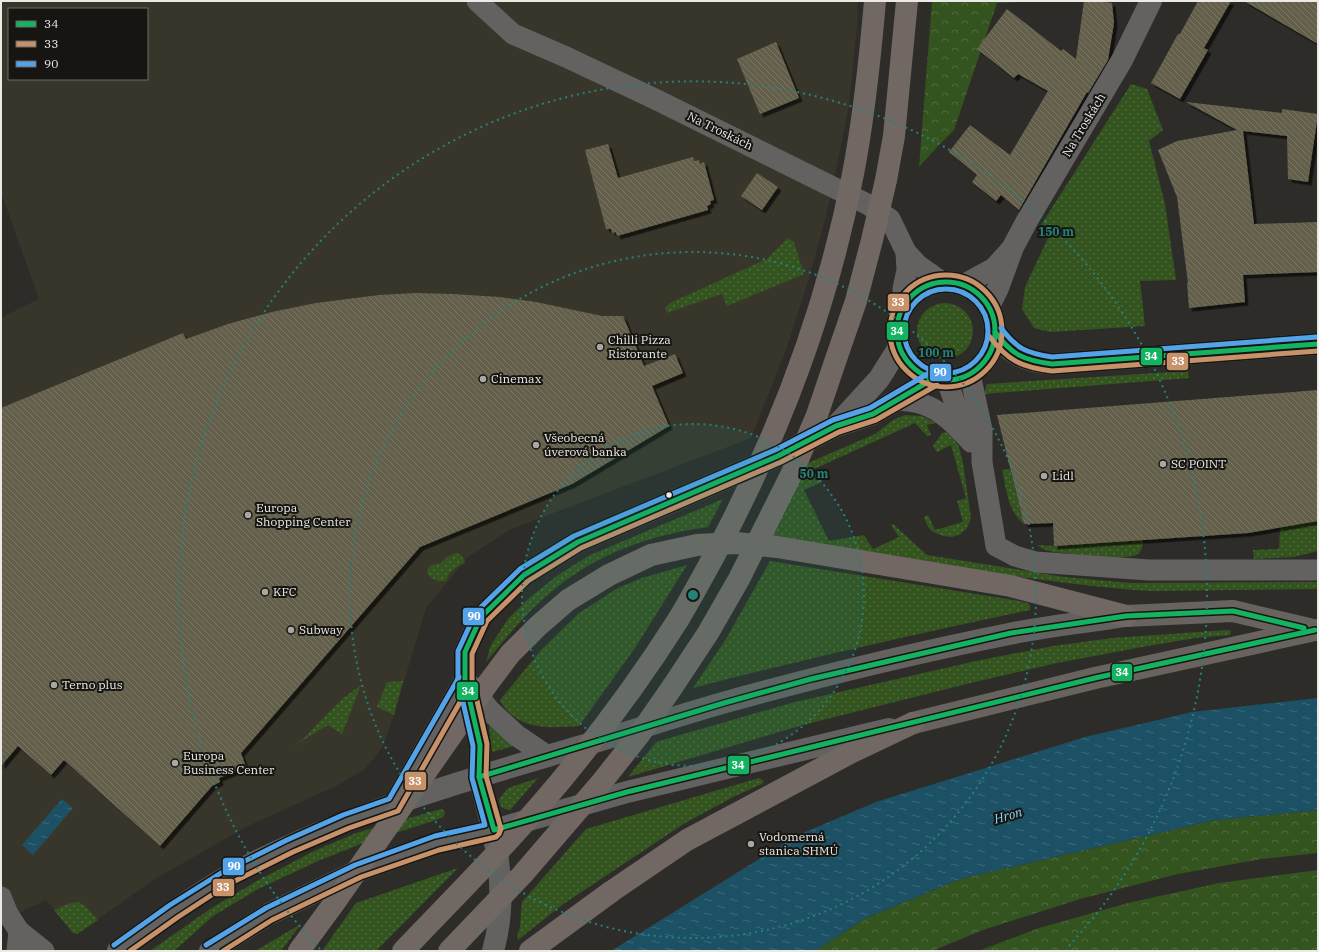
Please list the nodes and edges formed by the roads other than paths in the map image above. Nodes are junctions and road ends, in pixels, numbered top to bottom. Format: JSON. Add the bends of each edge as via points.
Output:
{"nodes":[{"id":1,"x":477,"y":1,"type":"edge"},
{"id":2,"x":875,"y":1,"type":"edge"},
{"id":3,"x":907,"y":1,"type":"edge"},
{"id":4,"x":1151,"y":1,"type":"edge"},
{"id":5,"x":1014,"y":247,"type":"junction"},
{"id":6,"x":906,"y":252,"type":"junction"},
{"id":7,"x":953,"y":284,"type":"junction"},
{"id":8,"x":904,"y":306,"type":"junction"},
{"id":9,"x":989,"y":306,"type":"junction"},
{"id":10,"x":995,"y":332,"type":"junction"},
{"id":11,"x":1318,"y":344,"type":"edge"},
{"id":12,"x":899,"y":347,"type":"junction"},
{"id":13,"x":970,"y":374,"type":"junction"},
{"id":14,"x":940,"y":380,"type":"junction"},
{"id":15,"x":897,"y":400,"type":"junction"},
{"id":16,"x":836,"y":426,"type":"junction"},
{"id":17,"x":971,"y":442,"type":"junction"},
{"id":18,"x":982,"y":462,"type":"junction"},
{"id":19,"x":1318,"y":570,"type":"edge"},
{"id":20,"x":1126,"y":616,"type":"junction"},
{"id":21,"x":1317,"y":630,"type":"edge"},
{"id":22,"x":465,"y":680,"type":"junction"},
{"id":23,"x":914,"y":723,"type":"junction"},
{"id":24,"x":548,"y":756,"type":"junction"},
{"id":25,"x":479,"y":777,"type":"junction"},
{"id":26,"x":394,"y":805,"type":"junction"},
{"id":27,"x":494,"y":830,"type":"junction"},
{"id":28,"x":1,"y":897,"type":"edge"},
{"id":29,"x":18,"y":941,"type":"edge"},
{"id":30,"x":44,"y":951,"type":"edge"},
{"id":31,"x":118,"y":951,"type":"edge"},
{"id":32,"x":210,"y":951,"type":"edge"},
{"id":33,"x":299,"y":951,"type":"edge"},
{"id":34,"x":403,"y":951,"type":"edge"},
{"id":35,"x":449,"y":951,"type":"edge"},
{"id":36,"x":494,"y":951,"type":"edge"},
{"id":37,"x":530,"y":951,"type":"edge"}],
"edges":[{"from":1,"to":6,"type":"street","name":"Na Troskách","via":[[514,34],[667,105],[867,204],[890,219]]},
{"from":2,"to":34,"type":"highway","via":[[864,109],[853,175],[825,291],[786,405],[738,512],[678,619],[576,763],[501,850]]},
{"from":3,"to":35,"type":"highway","via":[[894,136],[872,240],[856,301],[819,408],[793,471],[739,579],[704,640],[639,735],[522,875]]},
{"from":4,"to":5,"type":"street","name":"Na Troskách","via":[[1122,60]]},
{"from":5,"to":7,"type":"street","name":"Na Troskách","via":[[994,268]]},
{"from":5,"to":9,"type":"street","name":"Na Troskách"},
{"from":6,"to":7,"type":"street","name":"Na Troskách","via":[[918,265]]},
{"from":6,"to":8,"type":"street","name":"Na Troskách"},
{"from":7,"to":8,"type":"street","via":[[927,286],[914,294]]},
{"from":7,"to":9,"type":"street","via":[[976,293]]},
{"from":8,"to":12,"type":"street","via":[[898,319],[896,333]]},
{"from":9,"to":10,"type":"street"},
{"from":10,"to":11,"type":"street","via":[[1007,348],[1019,355],[1035,362],[1052,364]]},
{"from":10,"to":13,"type":"street","via":[[992,348],[983,363]]},
{"from":12,"to":14,"type":"street","via":[[907,361],[918,372]]},
{"from":12,"to":16,"type":"street","via":[[879,378]]},
{"from":13,"to":14,"type":"street"},
{"from":13,"to":18,"type":"street","via":[[982,430]]},
{"from":14,"to":15,"type":"street"},
{"from":14,"to":17,"type":"street"},
{"from":15,"to":16,"type":"street","via":[[873,414]]},
{"from":15,"to":17,"type":"street","via":[[921,403],[937,410]]},
{"from":16,"to":22,"type":"street","via":[[778,456],[578,542],[524,575],[482,617],[465,652]]},
{"from":17,"to":18,"type":"street"},
{"from":18,"to":19,"type":"street","via":[[996,546],[1015,556],[1036,562],[1150,570]]},
{"from":20,"to":21,"type":"main road","via":[[1233,611]]},
{"from":20,"to":24,"type":"street","via":[[1011,633],[826,676],[724,703]]},
{"from":20,"to":33,"type":"highway","via":[[1011,586],[785,549],[737,543],[697,545],[651,555],[608,574],[568,600],[510,654]]},
{"from":21,"to":23,"type":"main road","via":[[1095,678]]},
{"from":22,"to":24,"type":"street","via":[[489,710],[516,735]]},
{"from":22,"to":25,"type":"street","via":[[480,745]]},
{"from":22,"to":26,"type":"street"},
{"from":23,"to":27,"type":"street","via":[[627,792]]},
{"from":23,"to":37,"type":"highway","via":[[852,752],[687,840]]},
{"from":24,"to":25,"type":"street"},
{"from":25,"to":26,"type":"street"},
{"from":25,"to":27,"type":"street"},
{"from":26,"to":31,"type":"street","via":[[325,830],[224,879]]},
{"from":27,"to":32,"type":"street","via":[[437,843],[358,871],[269,914]]},
{"from":27,"to":36,"type":"street","via":[[502,901]]},
{"from":28,"to":29,"type":"street"},
{"from":29,"to":30,"type":"street"}]}
